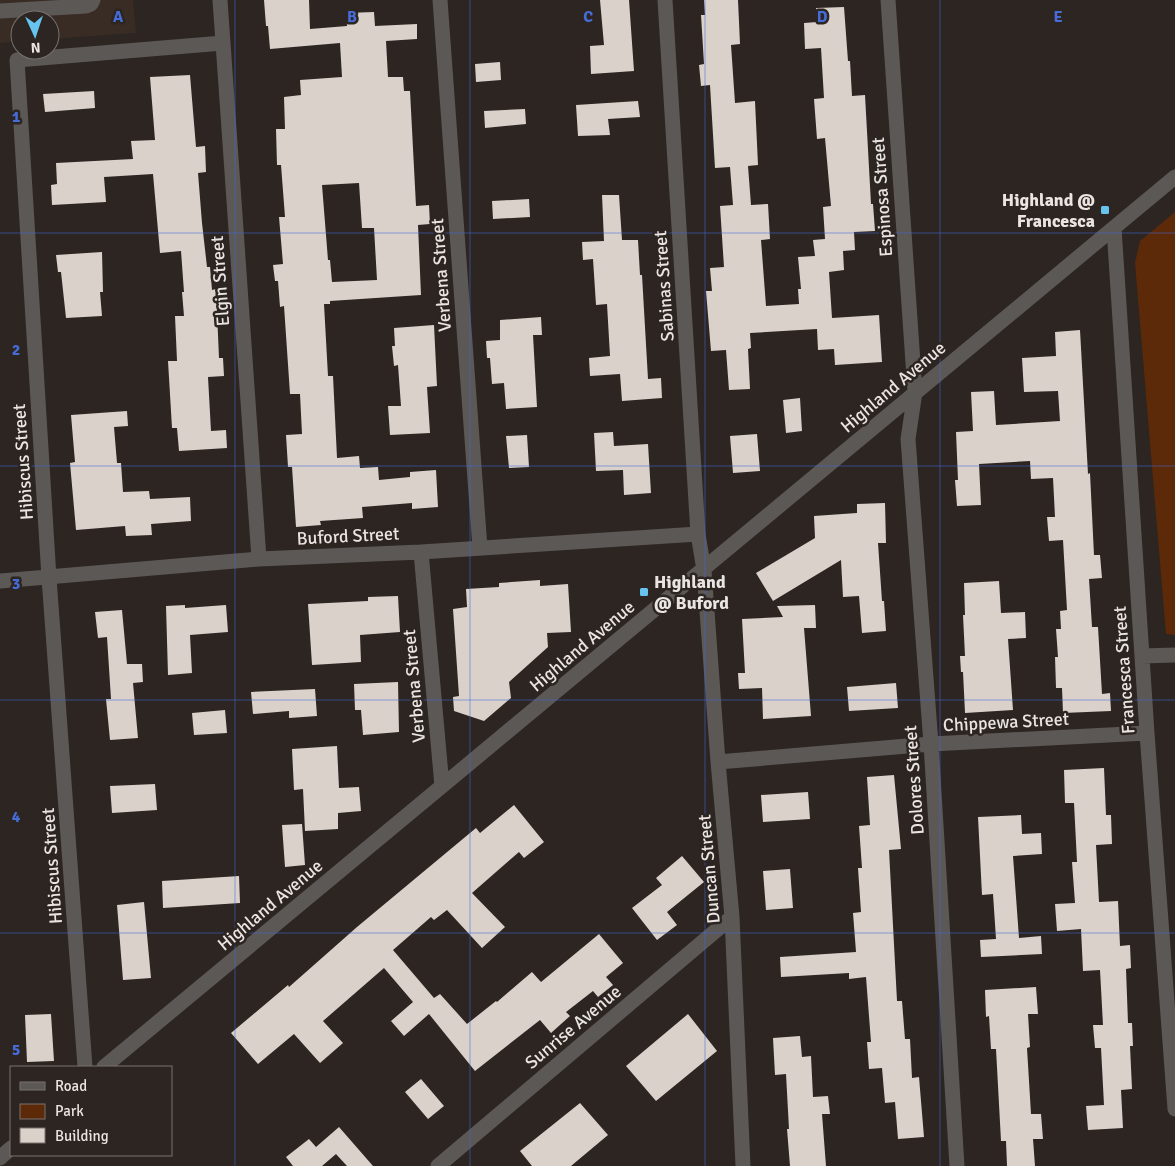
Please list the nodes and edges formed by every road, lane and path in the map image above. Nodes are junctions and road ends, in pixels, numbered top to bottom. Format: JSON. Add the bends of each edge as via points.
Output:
{"nodes":[{"id":1,"x":93,"y":0,"type":"edge"},
{"id":2,"x":220,"y":0,"type":"edge"},
{"id":3,"x":440,"y":0,"type":"edge"},
{"id":4,"x":665,"y":0,"type":"edge"},
{"id":5,"x":888,"y":0,"type":"edge"},
{"id":6,"x":0,"y":11,"type":"edge"},
{"id":7,"x":223,"y":43,"type":"junction"},
{"id":8,"x":1175,"y":177,"type":"edge"},
{"id":9,"x":1114,"y":228,"type":"junction"},
{"id":10,"x":914,"y":392,"type":"junction"},
{"id":11,"x":698,"y":534,"type":"junction"},
{"id":12,"x":480,"y":548,"type":"junction"},
{"id":13,"x":421,"y":552,"type":"junction"},
{"id":14,"x":258,"y":559,"type":"junction"},
{"id":15,"x":704,"y":570,"type":"junction"},
{"id":16,"x":49,"y":578,"type":"junction"},
{"id":17,"x":0,"y":581,"type":"edge"},
{"id":18,"x":1175,"y":655,"type":"edge"},
{"id":19,"x":1142,"y":656,"type":"junction"},
{"id":20,"x":1147,"y":733,"type":"junction"},
{"id":21,"x":931,"y":744,"type":"junction"},
{"id":22,"x":718,"y":762,"type":"junction"},
{"id":23,"x":442,"y":786,"type":"junction"},
{"id":24,"x":732,"y":917,"type":"junction"},
{"id":25,"x":85,"y":1066,"type":"edge"},
{"id":26,"x":105,"y":1066,"type":"edge"},
{"id":27,"x":1175,"y":1103,"type":"edge"},
{"id":28,"x":1175,"y":1109,"type":"edge"},
{"id":29,"x":10,"y":1149,"type":"edge"},
{"id":30,"x":0,"y":1158,"type":"edge"},
{"id":31,"x":438,"y":1166,"type":"edge"},
{"id":32,"x":743,"y":1166,"type":"edge"},
{"id":33,"x":956,"y":1166,"type":"edge"}],
"edges":[{"from":1,"to":6,"type":"street","via":[[86,6]]},
{"from":2,"to":7,"type":"street","name":"Elgin Street"},
{"from":3,"to":12,"type":"street","name":"Verbena Street"},
{"from":4,"to":11,"type":"street","name":"Sabinas Street"},
{"from":5,"to":10,"type":"street","name":"Espinosa Street"},
{"from":7,"to":14,"type":"street","name":"Elgin Street"},
{"from":7,"to":16,"type":"street","name":"Hibiscus Street","via":[[17,60]]},
{"from":8,"to":9,"type":"street","name":"Highland Avenue"},
{"from":9,"to":10,"type":"street","name":"Highland Avenue"},
{"from":9,"to":19,"type":"street","name":"Francesca Street"},
{"from":10,"to":15,"type":"street","name":"Highland Avenue"},
{"from":10,"to":21,"type":"street","name":"Dolores Street","via":[[908,439]]},
{"from":11,"to":12,"type":"street","name":"Buford Street"},
{"from":11,"to":15,"type":"street","name":"Sabinas Street"},
{"from":12,"to":13,"type":"street","name":"Buford Street"},
{"from":13,"to":14,"type":"street","name":"Buford Street"},
{"from":13,"to":23,"type":"street","name":"Verbena Street"},
{"from":14,"to":16,"type":"street","name":"Buford Street"},
{"from":15,"to":22,"type":"street","name":"Duncan Street"},
{"from":15,"to":23,"type":"street","name":"Highland Avenue"},
{"from":16,"to":17,"type":"street","name":"Buford Street"},
{"from":16,"to":25,"type":"street","name":"Hibiscus Street"},
{"from":18,"to":19,"type":"street"},
{"from":19,"to":20,"type":"street","name":"Francesca Street"},
{"from":20,"to":21,"type":"street","name":"Chippewa Street"},
{"from":20,"to":27,"type":"street","name":"Francesca Street"},
{"from":21,"to":22,"type":"street","name":"Chippewa Street"},
{"from":21,"to":33,"type":"street","name":"Dolores Street"},
{"from":22,"to":24,"type":"street","name":"Duncan Street"},
{"from":23,"to":26,"type":"street","name":"Highland Avenue"},
{"from":24,"to":31,"type":"street","name":"Sunrise Avenue"},
{"from":24,"to":32,"type":"street","name":"Duncan Street"},
{"from":27,"to":28,"type":"street","name":"Francesca Street"},
{"from":29,"to":30,"type":"street"}]}
